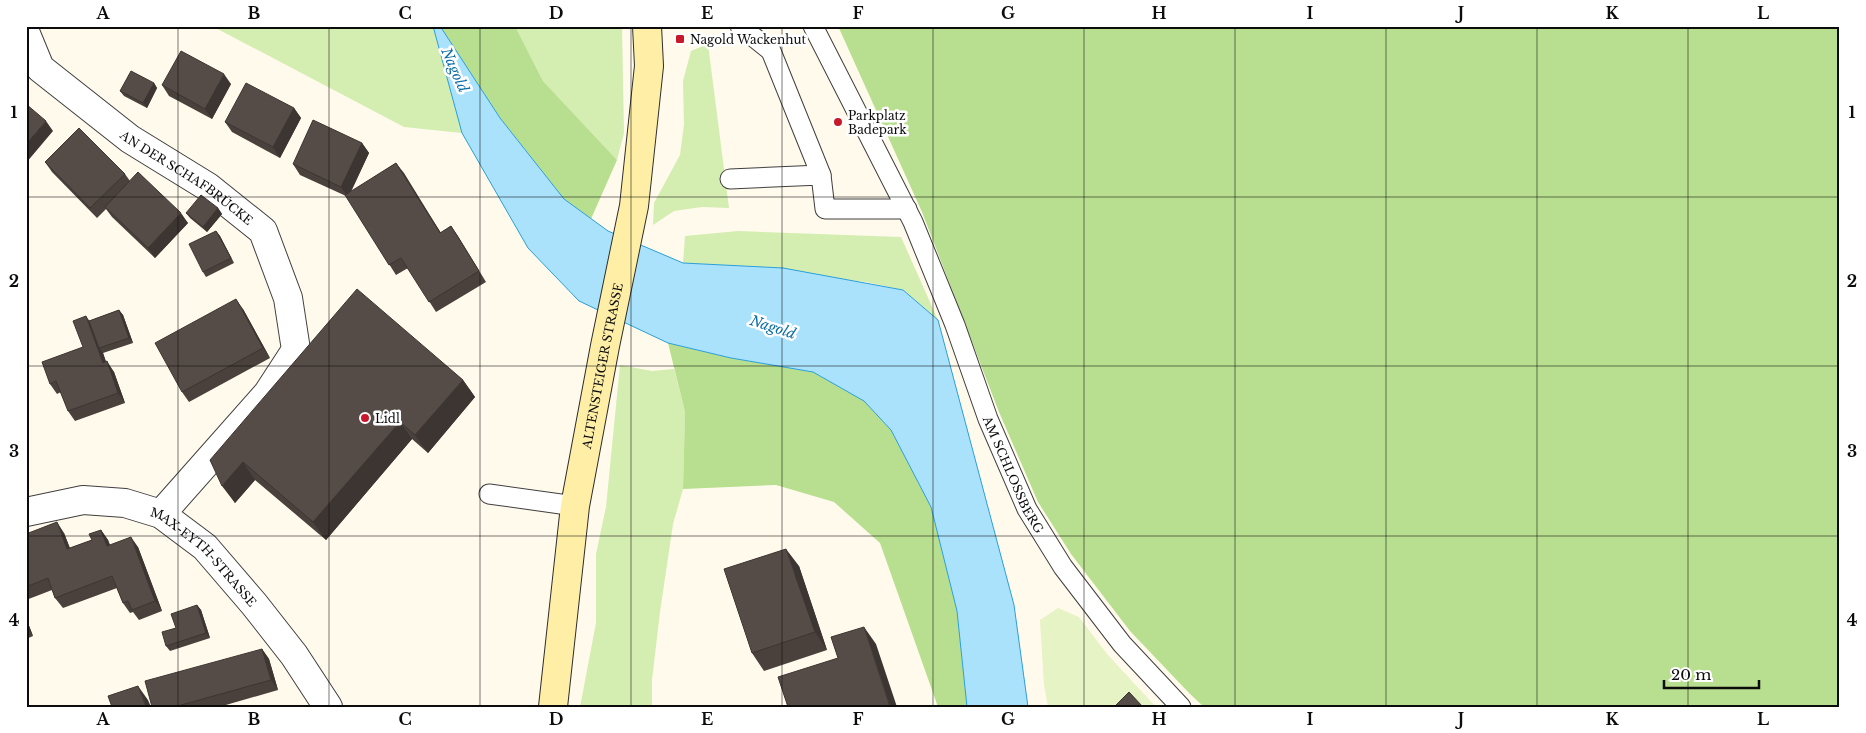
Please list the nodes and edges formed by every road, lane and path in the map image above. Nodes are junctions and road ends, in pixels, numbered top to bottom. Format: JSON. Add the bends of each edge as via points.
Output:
{"nodes":[{"id":1,"x":647,"y":26,"type":"edge"},
{"id":2,"x":740,"y":26,"type":"edge"},
{"id":3,"x":813,"y":26,"type":"edge"},
{"id":4,"x":26,"y":34,"type":"edge"},
{"id":5,"x":821,"y":175,"type":"junction"},
{"id":6,"x":730,"y":179,"type":"dead end"},
{"id":7,"x":907,"y":209,"type":"junction"},
{"id":8,"x":489,"y":494,"type":"dead end"},
{"id":9,"x":575,"y":506,"type":"junction"},
{"id":10,"x":26,"y":512,"type":"edge"},
{"id":11,"x":161,"y":514,"type":"junction"},
{"id":12,"x":328,"y":707,"type":"edge"},
{"id":13,"x":554,"y":707,"type":"edge"},
{"id":14,"x":1181,"y":707,"type":"edge"}],
"edges":[{"from":1,"to":9,"type":"main road","name":"ALTENSTEIGER STRASSE","via":[[649,66],[634,206]]},
{"from":2,"to":5,"type":"lane","via":[[771,51]]},
{"from":3,"to":7,"type":"lane","name":"AM SCHLOSSBERG"},
{"from":4,"to":11,"type":"street","name":"AN DER SCHAFBRÜCKE","via":[[40,68],[130,139],[208,187],[263,231],[288,298],[296,350],[268,393]]},
{"from":5,"to":6,"type":"lane"},
{"from":5,"to":7,"type":"lane","via":[[825,209]]},
{"from":7,"to":14,"type":"lane","name":"AM SCHLOSSBERG","via":[[955,325],[988,419],[1027,509],[1063,568],[1122,644]]},
{"from":8,"to":9,"type":"lane"},
{"from":9,"to":13,"type":"main road","name":"ALTENSTEIGER STRASSE"},
{"from":10,"to":11,"type":"street","name":"MAX-EYTH-STRASSE","via":[[83,500],[125,503]]},
{"from":11,"to":12,"type":"street","name":"MAX-EYTH-STRASSE","via":[[205,547],[294,655]]}]}
